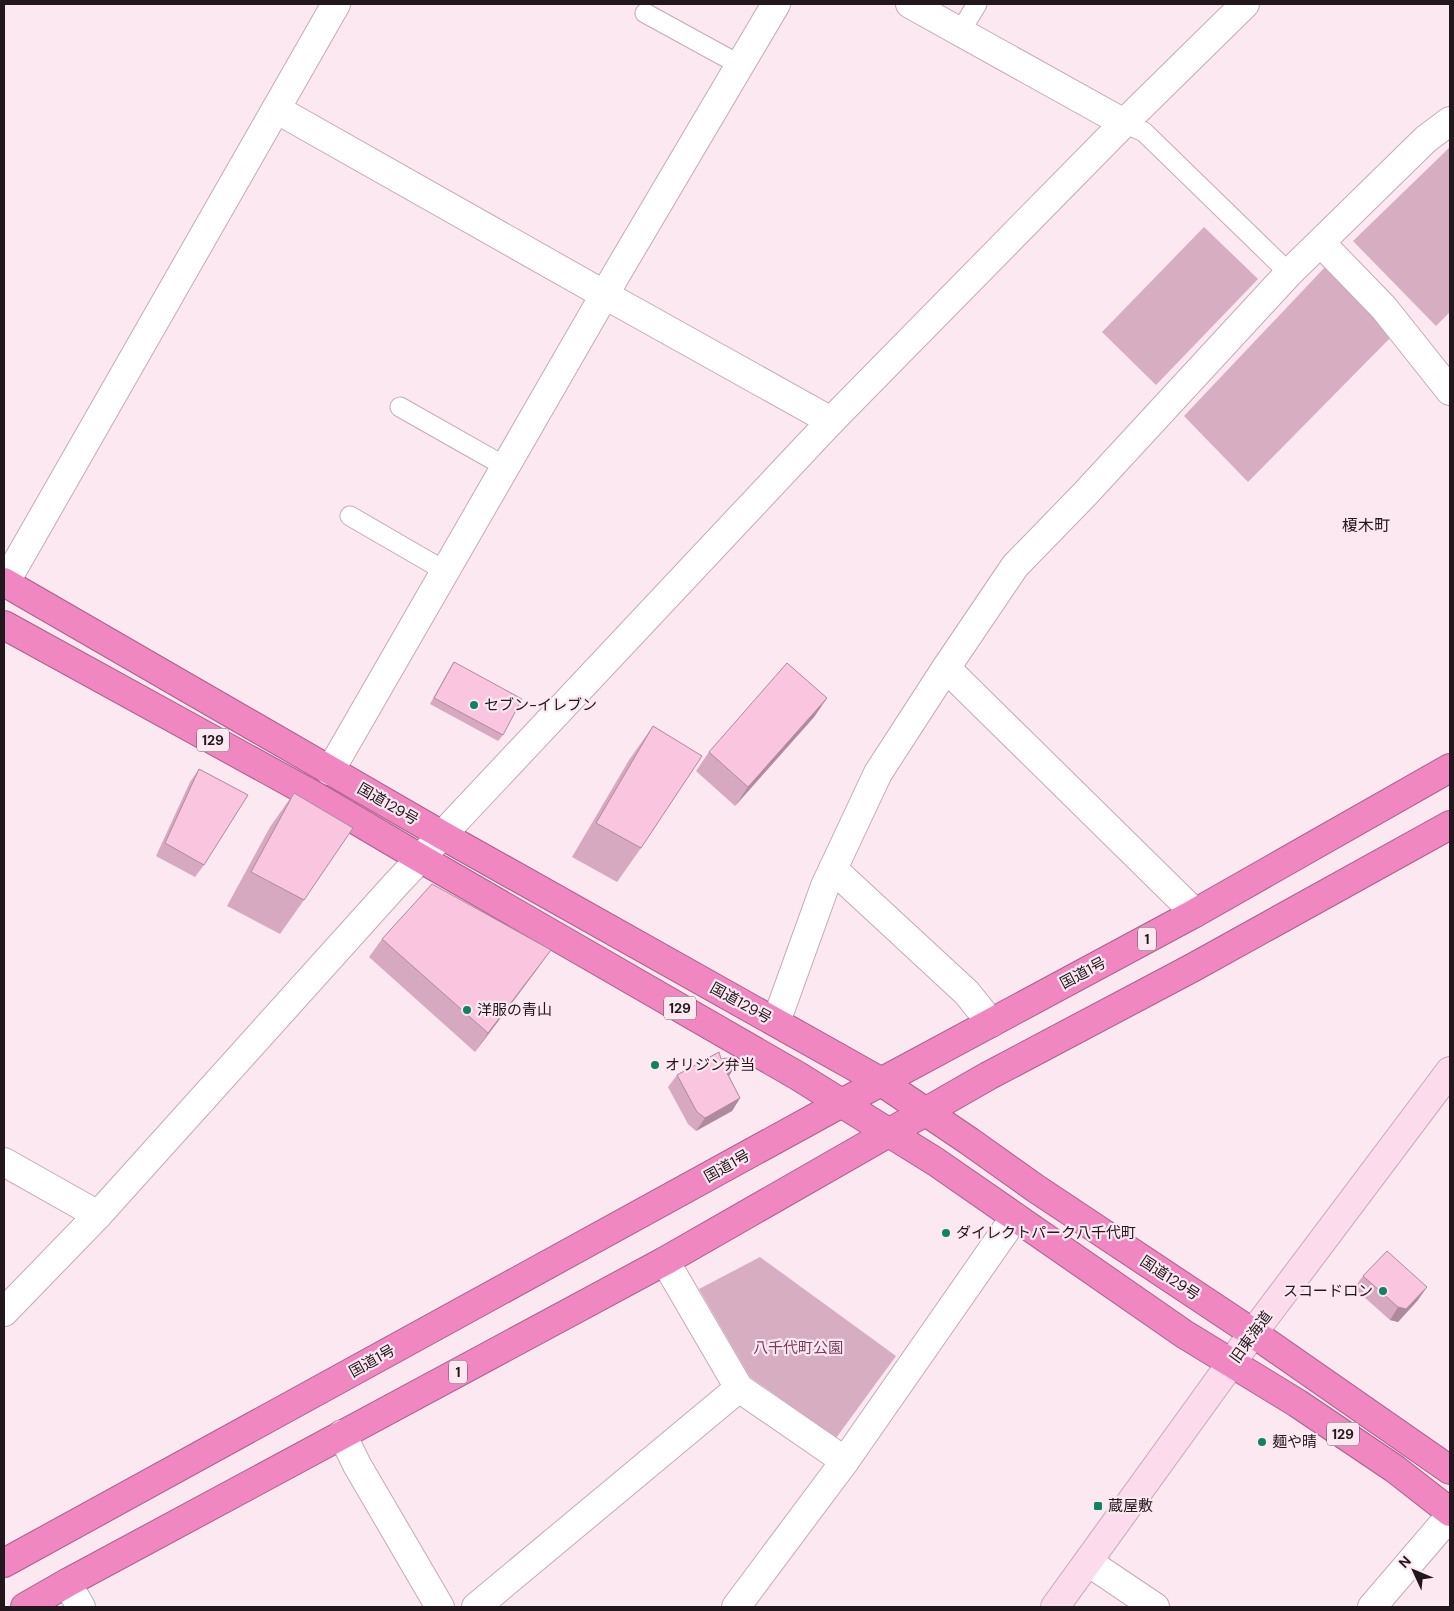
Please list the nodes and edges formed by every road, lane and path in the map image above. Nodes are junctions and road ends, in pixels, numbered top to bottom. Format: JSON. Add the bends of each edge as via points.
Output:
{"nodes":[{"id":1,"x":336,"y":4,"type":"edge"},
{"id":2,"x":776,"y":4,"type":"edge"},
{"id":3,"x":910,"y":4,"type":"edge"},
{"id":4,"x":976,"y":4,"type":"edge"},
{"id":5,"x":1245,"y":4,"type":"edge"},
{"id":6,"x":645,"y":13,"type":"dead end"},
{"id":7,"x":960,"y":32,"type":"junction"},
{"id":8,"x":740,"y":65,"type":"junction"},
{"id":9,"x":276,"y":109,"type":"junction"},
{"id":10,"x":1450,"y":121,"type":"edge"},
{"id":11,"x":1124,"y":123,"type":"junction"},
{"id":12,"x":1321,"y":242,"type":"junction"},
{"id":13,"x":1289,"y":273,"type":"junction"},
{"id":14,"x":604,"y":295,"type":"junction"},
{"id":15,"x":1450,"y":392,"type":"edge"},
{"id":16,"x":400,"y":406,"type":"dead end"},
{"id":17,"x":831,"y":421,"type":"junction"},
{"id":18,"x":506,"y":467,"type":"junction"},
{"id":19,"x":350,"y":516,"type":"dead end"},
{"id":20,"x":445,"y":571,"type":"junction"},
{"id":21,"x":4,"y":582,"type":"edge"},
{"id":22,"x":4,"y":625,"type":"edge"},
{"id":23,"x":946,"y":668,"type":"junction"},
{"id":24,"x":1450,"y":768,"type":"edge"},
{"id":25,"x":330,"y":771,"type":"junction"},
{"id":26,"x":1450,"y":825,"type":"edge"},
{"id":27,"x":442,"y":835,"type":"junction"},
{"id":28,"x":420,"y":858,"type":"junction"},
{"id":29,"x":833,"y":869,"type":"junction"},
{"id":30,"x":1195,"y":913,"type":"junction"},
{"id":31,"x":776,"y":1022,"type":"junction"},
{"id":32,"x":991,"y":1023,"type":"junction"},
{"id":33,"x":1450,"y":1071,"type":"edge"},
{"id":34,"x":880,"y":1081,"type":"junction"},
{"id":35,"x":840,"y":1104,"type":"junction"},
{"id":36,"x":926,"y":1112,"type":"junction"},
{"id":37,"x":889,"y":1133,"type":"junction"},
{"id":38,"x":4,"y":1162,"type":"edge"},
{"id":39,"x":98,"y":1215,"type":"junction"},
{"id":40,"x":1015,"y":1217,"type":"junction"},
{"id":41,"x":665,"y":1261,"type":"junction"},
{"id":42,"x":4,"y":1312,"type":"edge"},
{"id":43,"x":1253,"y":1333,"type":"junction"},
{"id":44,"x":1232,"y":1363,"type":"junction"},
{"id":45,"x":739,"y":1388,"type":"junction"},
{"id":46,"x":342,"y":1434,"type":"junction"},
{"id":47,"x":845,"y":1461,"type":"junction"},
{"id":48,"x":1450,"y":1470,"type":"edge"},
{"id":49,"x":1450,"y":1512,"type":"edge"},
{"id":50,"x":1450,"y":1516,"type":"edge"},
{"id":51,"x":1440,"y":1547,"type":"edge"},
{"id":52,"x":1088,"y":1562,"type":"junction"},
{"id":53,"x":4,"y":1563,"type":"edge"},
{"id":54,"x":67,"y":1583,"type":"junction"},
{"id":55,"x":25,"y":1607,"type":"edge"},
{"id":56,"x":82,"y":1607,"type":"edge"},
{"id":57,"x":440,"y":1607,"type":"edge"},
{"id":58,"x":476,"y":1607,"type":"edge"},
{"id":59,"x":736,"y":1607,"type":"edge"},
{"id":60,"x":1055,"y":1607,"type":"edge"},
{"id":61,"x":1155,"y":1607,"type":"edge"},
{"id":62,"x":1372,"y":1607,"type":"edge"}],
"edges":[{"from":1,"to":9,"type":"street"},
{"from":2,"to":8,"type":"street"},
{"from":3,"to":7,"type":"street"},
{"from":4,"to":7,"type":"lane"},
{"from":5,"to":11,"type":"street"},
{"from":6,"to":8,"type":"lane"},
{"from":7,"to":11,"type":"street"},
{"from":8,"to":14,"type":"street"},
{"from":9,"to":14,"type":"street"},
{"from":9,"to":21,"type":"street"},
{"from":10,"to":12,"type":"street","via":[[1426,140]]},
{"from":11,"to":13,"type":"lane","via":[[1144,132]]},
{"from":11,"to":17,"type":"street"},
{"from":12,"to":13,"type":"street"},
{"from":12,"to":15,"type":"street","via":[[1384,308]]},
{"from":13,"to":23,"type":"street","via":[[1015,566]]},
{"from":14,"to":17,"type":"street"},
{"from":14,"to":18,"type":"street"},
{"from":16,"to":18,"type":"lane"},
{"from":17,"to":27,"type":"street"},
{"from":18,"to":20,"type":"street"},
{"from":19,"to":20,"type":"lane"},
{"from":20,"to":25,"type":"street"},
{"from":21,"to":25,"type":"highway","name":"国道129号","number":"129"},
{"from":22,"to":28,"type":"highway","name":"国道129号","number":"129"},
{"from":23,"to":29,"type":"street","via":[[878,773]]},
{"from":23,"to":30,"type":"street"},
{"from":24,"to":30,"type":"highway","name":"国道1号","number":"1"},
{"from":25,"to":27,"type":"highway","name":"国道129号","number":"129"},
{"from":26,"to":36,"type":"highway","number":"1"},
{"from":27,"to":28,"type":"street"},
{"from":27,"to":31,"type":"highway","name":"国道129号","number":"129"},
{"from":28,"to":35,"type":"highway","name":"国道129号","number":"129","via":[[798,1076]]},
{"from":28,"to":39,"type":"street"},
{"from":29,"to":31,"type":"street"},
{"from":29,"to":32,"type":"street","via":[[967,993]]},
{"from":30,"to":32,"type":"highway","name":"国道1号","number":"1"},
{"from":31,"to":34,"type":"highway","name":"国道129号","number":"129"},
{"from":32,"to":34,"type":"highway","name":"国道1号","number":"1"},
{"from":33,"to":43,"type":"street","name":"旧東海道"},
{"from":34,"to":35,"type":"highway","name":"国道1号","number":"1"},
{"from":34,"to":36,"type":"highway","name":"国道129号","number":"129"},
{"from":35,"to":37,"type":"highway","name":"国道129号","number":"129"},
{"from":35,"to":53,"type":"highway","name":"国道1号","number":"1"},
{"from":36,"to":37,"type":"highway","number":"1"},
{"from":36,"to":43,"type":"highway","name":"国道129号","number":"129"},
{"from":37,"to":40,"type":"highway","name":"国道129号","number":"129"},
{"from":37,"to":41,"type":"highway","number":"1"},
{"from":38,"to":39,"type":"street"},
{"from":39,"to":42,"type":"street"},
{"from":40,"to":44,"type":"highway","name":"国道129号","number":"129","via":[[1184,1334]]},
{"from":40,"to":47,"type":"street"},
{"from":41,"to":45,"type":"street"},
{"from":41,"to":46,"type":"highway","number":"1"},
{"from":43,"to":44,"type":"street","name":"旧東海道"},
{"from":43,"to":48,"type":"highway","name":"国道129号","number":"129"},
{"from":44,"to":49,"type":"highway","name":"国道129号","number":"129","via":[[1297,1402],[1395,1469]]},
{"from":44,"to":52,"type":"street","name":"旧東海道"},
{"from":45,"to":47,"type":"street"},
{"from":45,"to":58,"type":"street"},
{"from":46,"to":54,"type":"highway","number":"1"},
{"from":46,"to":57,"type":"street","via":[[357,1466]]},
{"from":47,"to":59,"type":"street"},
{"from":50,"to":51,"type":"street"},
{"from":51,"to":62,"type":"street"},
{"from":52,"to":60,"type":"street","name":"旧東海道"},
{"from":52,"to":61,"type":"street"},
{"from":54,"to":55,"type":"highway","number":"1"},
{"from":54,"to":56,"type":"street"}]}
